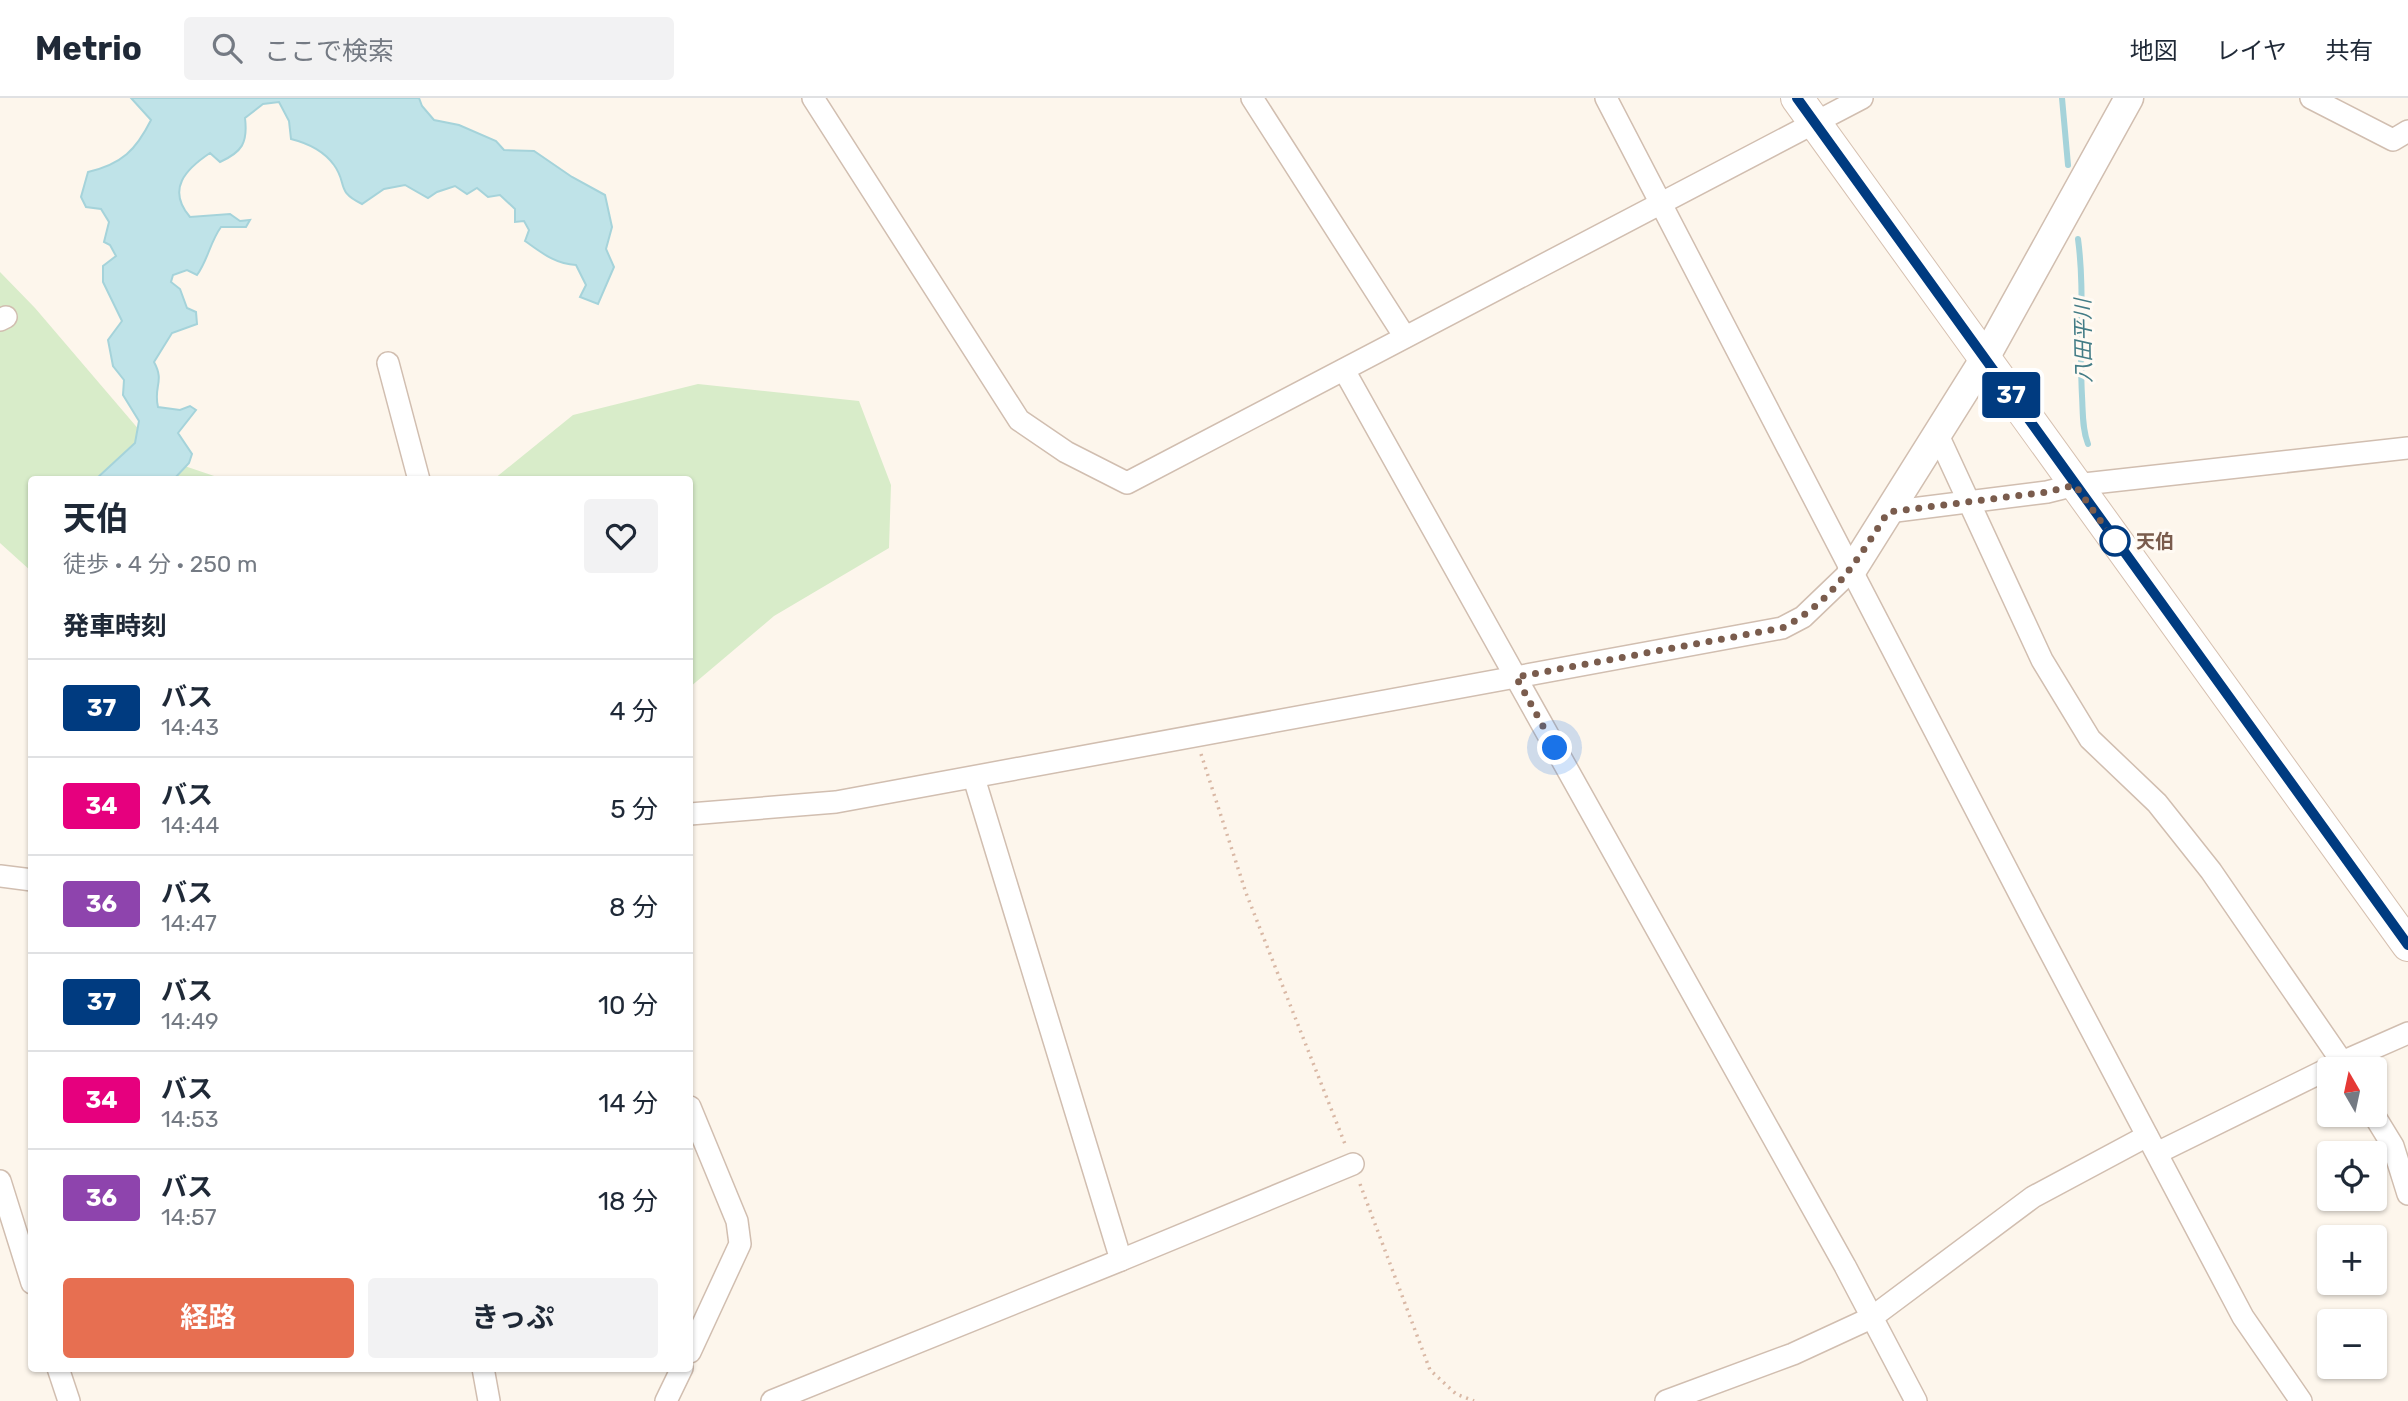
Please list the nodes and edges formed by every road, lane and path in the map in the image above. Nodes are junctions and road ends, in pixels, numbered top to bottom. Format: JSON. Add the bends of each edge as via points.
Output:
{"nodes":[{"id":1,"x":813,"y":98,"type":"edge"},
{"id":2,"x":1252,"y":98,"type":"edge"},
{"id":3,"x":1606,"y":98,"type":"edge"},
{"id":4,"x":1863,"y":98,"type":"edge"},
{"id":5,"x":2129,"y":98,"type":"edge"},
{"id":6,"x":2311,"y":98,"type":"edge"},
{"id":7,"x":1806,"y":110,"type":"edge"},
{"id":8,"x":2408,"y":131,"type":"edge"},
{"id":9,"x":1661,"y":203,"type":"junction"},
{"id":10,"x":1405,"y":337,"type":"junction"},
{"id":11,"x":1985,"y":358,"type":"junction"},
{"id":12,"x":388,"y":363,"type":"dead end"},
{"id":13,"x":1344,"y":370,"type":"junction"},
{"id":14,"x":1937,"y":433,"type":"junction"},
{"id":15,"x":2408,"y":448,"type":"edge"},
{"id":16,"x":418,"y":476,"type":"edge"},
{"id":17,"x":2075,"y":485,"type":"junction"},
{"id":18,"x":1968,"y":502,"type":"junction"},
{"id":19,"x":1888,"y":512,"type":"junction"},
{"id":20,"x":1852,"y":570,"type":"junction"},
{"id":21,"x":1516,"y":677,"type":"junction"},
{"id":22,"x":1196,"y":737,"type":"junction"},
{"id":23,"x":974,"y":778,"type":"junction"},
{"id":24,"x":693,"y":814,"type":"edge"},
{"id":25,"x":0,"y":876,"type":"edge"},
{"id":26,"x":28,"y":880,"type":"edge"},
{"id":27,"x":2408,"y":945,"type":"edge"},
{"id":28,"x":2408,"y":1033,"type":"edge"},
{"id":29,"x":2339,"y":1057,"type":"edge"},
{"id":30,"x":2360,"y":1057,"type":"edge"},
{"id":31,"x":2317,"y":1076,"type":"edge"},
{"id":32,"x":693,"y":1114,"type":"edge"},
{"id":33,"x":2381,"y":1127,"type":"edge"},
{"id":34,"x":2152,"y":1144,"type":"junction"},
{"id":35,"x":1353,"y":1164,"type":"junction"},
{"id":36,"x":1,"y":1188,"type":"edge"},
{"id":37,"x":2408,"y":1194,"type":"edge"},
{"id":38,"x":1121,"y":1260,"type":"junction"},
{"id":39,"x":28,"y":1271,"type":"edge"},
{"id":40,"x":1871,"y":1318,"type":"junction"},
{"id":41,"x":693,"y":1346,"type":"edge"},
{"id":42,"x":59,"y":1372,"type":"edge"},
{"id":43,"x":484,"y":1372,"type":"edge"},
{"id":44,"x":680,"y":1372,"type":"edge"},
{"id":45,"x":69,"y":1401,"type":"edge"},
{"id":46,"x":489,"y":1401,"type":"edge"},
{"id":47,"x":666,"y":1401,"type":"edge"},
{"id":48,"x":772,"y":1401,"type":"edge"},
{"id":49,"x":1474,"y":1401,"type":"edge"},
{"id":50,"x":1666,"y":1401,"type":"edge"},
{"id":51,"x":1916,"y":1401,"type":"edge"},
{"id":52,"x":2301,"y":1401,"type":"edge"}],
"edges":[{"from":1,"to":13,"type":"street","via":[[1019,419],[1066,452],[1127,484]]},
{"from":2,"to":10,"type":"street"},
{"from":3,"to":9,"type":"street"},
{"from":4,"to":7,"type":"street"},
{"from":5,"to":11,"type":"street"},
{"from":6,"to":8,"type":"street","via":[[2393,139]]},
{"from":7,"to":9,"type":"street"},
{"from":7,"to":11,"type":"main road"},
{"from":9,"to":10,"type":"street"},
{"from":9,"to":20,"type":"street"},
{"from":10,"to":13,"type":"street"},
{"from":11,"to":14,"type":"street"},
{"from":11,"to":17,"type":"main road"},
{"from":12,"to":16,"type":"street"},
{"from":13,"to":21,"type":"street"},
{"from":14,"to":18,"type":"street"},
{"from":14,"to":19,"type":"street"},
{"from":15,"to":17,"type":"street"},
{"from":17,"to":18,"type":"street"},
{"from":17,"to":27,"type":"main road"},
{"from":18,"to":19,"type":"street"},
{"from":18,"to":29,"type":"street","via":[[2042,660],[2090,739],[2157,803],[2211,871]]},
{"from":19,"to":20,"type":"street"},
{"from":20,"to":21,"type":"street","via":[[1803,617],[1782,628]]},
{"from":20,"to":34,"type":"street"},
{"from":21,"to":22,"type":"street"},
{"from":21,"to":40,"type":"street"},
{"from":22,"to":23,"type":"street"},
{"from":22,"to":35,"type":"path","via":[[1246,893]]},
{"from":23,"to":24,"type":"street","via":[[836,802]]},
{"from":23,"to":38,"type":"street"},
{"from":25,"to":26,"type":"street"},
{"from":28,"to":30,"type":"street"},
{"from":31,"to":34,"type":"street"},
{"from":32,"to":41,"type":"street","via":[[737,1221],[740,1244]]},
{"from":33,"to":37,"type":"street","via":[[2393,1146]]},
{"from":34,"to":40,"type":"street","via":[[2033,1197]]},
{"from":34,"to":52,"type":"street","via":[[2243,1317]]},
{"from":35,"to":38,"type":"street"},
{"from":35,"to":49,"type":"path","via":[[1430,1370],[1456,1394]]},
{"from":36,"to":39,"type":"street"},
{"from":38,"to":48,"type":"street"},
{"from":40,"to":50,"type":"street","via":[[1793,1354]]},
{"from":40,"to":51,"type":"street"},
{"from":42,"to":45,"type":"street"},
{"from":43,"to":46,"type":"street"},
{"from":44,"to":47,"type":"street"}]}
